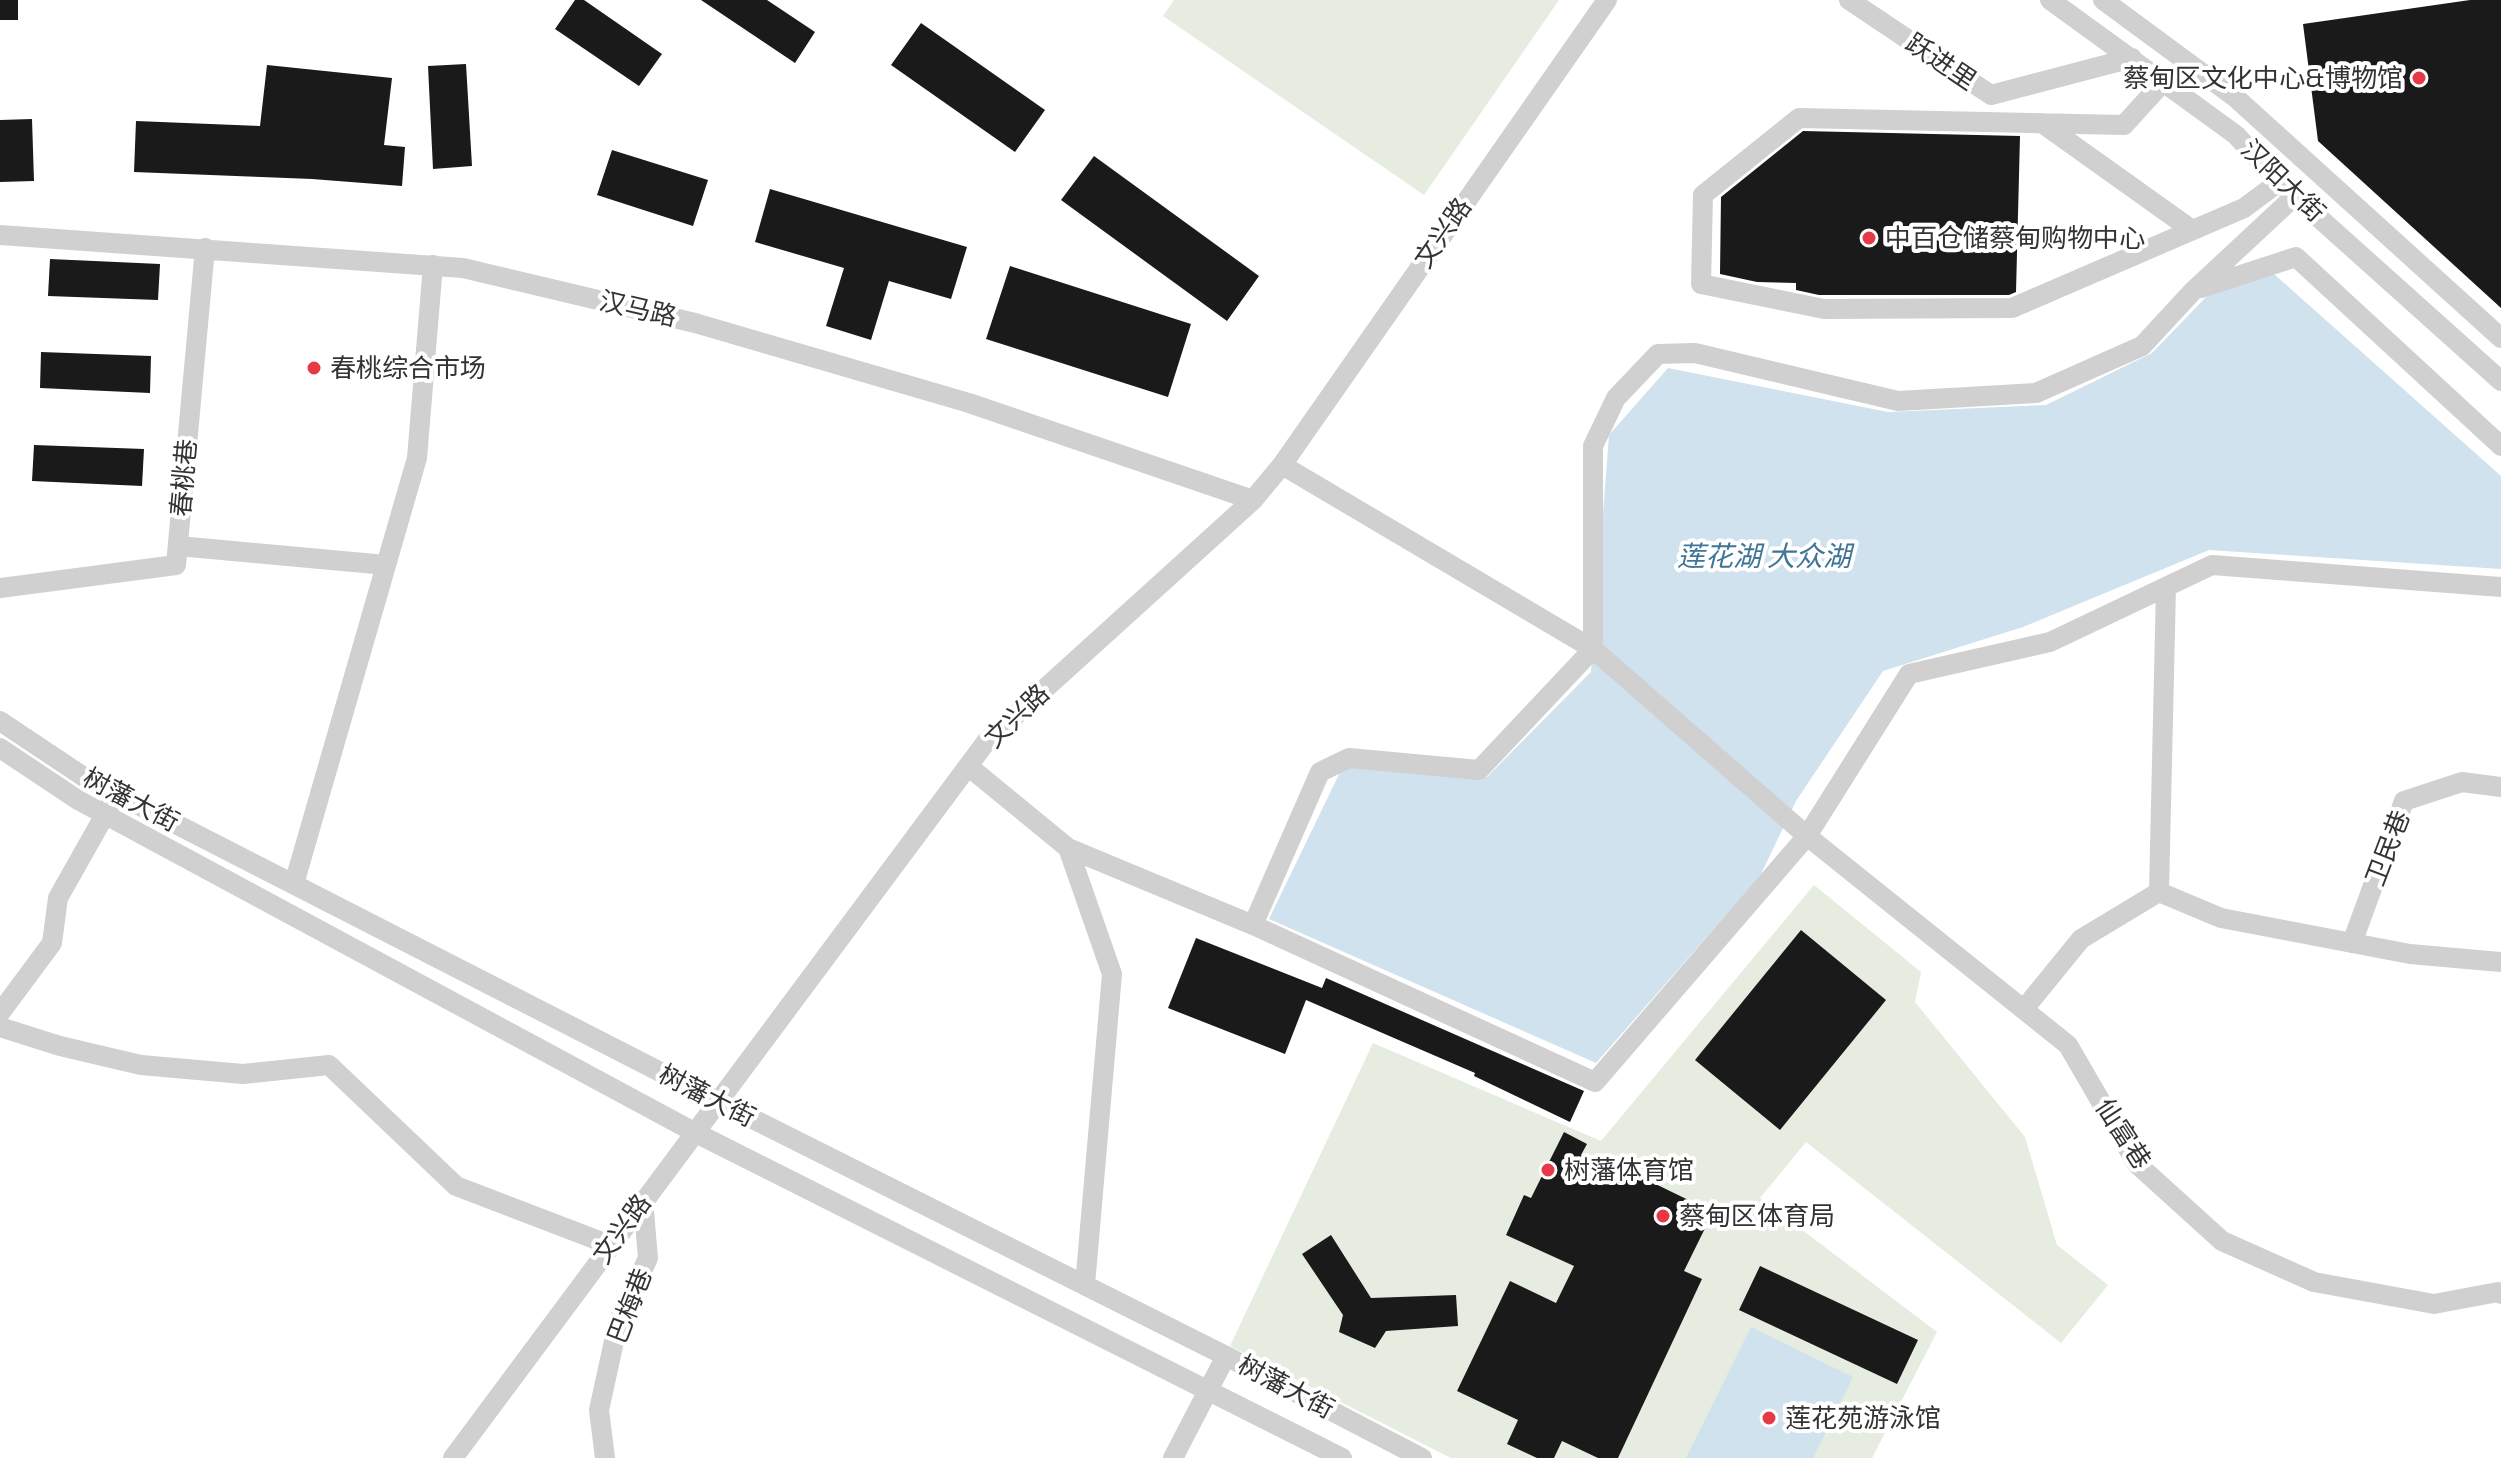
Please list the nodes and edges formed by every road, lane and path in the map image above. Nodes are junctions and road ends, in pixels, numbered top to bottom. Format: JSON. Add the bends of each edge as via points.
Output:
{"nodes":[{"id":1,"x":1607,"y":0,"type":"edge"},
{"id":2,"x":1849,"y":0,"type":"edge"},
{"id":3,"x":2050,"y":0,"type":"edge"},
{"id":4,"x":2103,"y":0,"type":"edge"},
{"id":5,"x":2132,"y":58,"type":"junction"},
{"id":6,"x":2164,"y":81,"type":"junction"},
{"id":7,"x":2042,"y":123,"type":"junction"},
{"id":8,"x":2279,"y":182,"type":"junction"},
{"id":9,"x":2295,"y":196,"type":"junction"},
{"id":10,"x":2192,"y":230,"type":"junction"},
{"id":11,"x":0,"y":235,"type":"edge"},
{"id":12,"x":205,"y":248,"type":"junction"},
{"id":13,"x":433,"y":265,"type":"junction"},
{"id":14,"x":2193,"y":291,"type":"junction"},
{"id":15,"x":2501,"y":338,"type":"edge"},
{"id":16,"x":2501,"y":381,"type":"edge"},
{"id":17,"x":2501,"y":446,"type":"edge"},
{"id":18,"x":1282,"y":465,"type":"junction"},
{"id":19,"x":1253,"y":500,"type":"junction"},
{"id":20,"x":178,"y":546,"type":"junction"},
{"id":21,"x":386,"y":565,"type":"junction"},
{"id":22,"x":2166,"y":587,"type":"junction"},
{"id":23,"x":2501,"y":587,"type":"edge"},
{"id":24,"x":0,"y":588,"type":"edge"},
{"id":25,"x":1593,"y":649,"type":"junction"},
{"id":26,"x":0,"y":721,"type":"edge"},
{"id":27,"x":0,"y":748,"type":"edge"},
{"id":28,"x":968,"y":766,"type":"junction"},
{"id":29,"x":2501,"y":787,"type":"edge"},
{"id":30,"x":115,"y":792,"type":"junction"},
{"id":31,"x":107,"y":815,"type":"junction"},
{"id":32,"x":1807,"y":836,"type":"junction"},
{"id":33,"x":1068,"y":848,"type":"junction"},
{"id":34,"x":294,"y":884,"type":"junction"},
{"id":35,"x":2159,"y":892,"type":"junction"},
{"id":36,"x":1253,"y":925,"type":"junction"},
{"id":37,"x":2352,"y":943,"type":"junction"},
{"id":38,"x":2501,"y":962,"type":"edge"},
{"id":39,"x":2024,"y":1009,"type":"junction"},
{"id":40,"x":0,"y":1013,"type":"edge"},
{"id":41,"x":0,"y":1027,"type":"edge"},
{"id":42,"x":717,"y":1101,"type":"junction"},
{"id":43,"x":694,"y":1132,"type":"junction"},
{"id":44,"x":643,"y":1200,"type":"junction"},
{"id":45,"x":610,"y":1245,"type":"junction"},
{"id":46,"x":1085,"y":1285,"type":"junction"},
{"id":47,"x":2501,"y":1294,"type":"edge"},
{"id":48,"x":1226,"y":1356,"type":"junction"},
{"id":49,"x":1209,"y":1391,"type":"junction"},
{"id":50,"x":453,"y":1458,"type":"edge"},
{"id":51,"x":605,"y":1458,"type":"edge"},
{"id":52,"x":1173,"y":1458,"type":"edge"},
{"id":53,"x":1342,"y":1458,"type":"edge"},
{"id":54,"x":1422,"y":1458,"type":"edge"}],
"edges":[{"from":1,"to":18,"type":"street","name":"文兴路"},
{"from":2,"to":5,"type":"street","name":"跃进里","via":[[1991,95]]},
{"from":3,"to":5,"type":"street","name":"汉阳大街"},
{"from":4,"to":15,"type":"street","name":"汉阳大街","via":[[2236,98]]},
{"from":5,"to":6,"type":"street","name":"汉阳大街"},
{"from":6,"to":7,"type":"street","via":[[2124,125]]},
{"from":6,"to":8,"type":"street","name":"汉阳大街","via":[[2236,135]]},
{"from":7,"to":10,"type":"street"},
{"from":7,"to":10,"type":"street","via":[[1799,118],[1703,195],[1701,284],[1824,309],[2012,308]]},
{"from":8,"to":9,"type":"street","name":"汉阳大街"},
{"from":8,"to":10,"type":"street","via":[[2244,208]]},
{"from":9,"to":14,"type":"street"},
{"from":9,"to":16,"type":"street","name":"汉阳大街"},
{"from":11,"to":12,"type":"street","name":"汉马路"},
{"from":12,"to":13,"type":"street","name":"汉马路"},
{"from":12,"to":20,"type":"street","name":"春桃巷"},
{"from":13,"to":19,"type":"street","name":"汉马路","via":[[695,323],[969,403]]},
{"from":13,"to":21,"type":"street","via":[[417,458]]},
{"from":14,"to":17,"type":"street","via":[[2296,257]]},
{"from":14,"to":25,"type":"street","via":[[2142,346],[2036,393],[1898,401],[1695,353],[1658,354],[1616,398],[1593,446]]},
{"from":18,"to":19,"type":"street","name":"文兴路"},
{"from":18,"to":25,"type":"street","name":"仙富巷"},
{"from":19,"to":28,"type":"street","name":"文兴路","via":[[986,742]]},
{"from":20,"to":21,"type":"street","name":"春桃巷"},
{"from":20,"to":24,"type":"street","via":[[176,565]]},
{"from":21,"to":34,"type":"street"},
{"from":22,"to":23,"type":"street","via":[[2212,565]]},
{"from":22,"to":32,"type":"street","via":[[2050,642],[1909,674]]},
{"from":22,"to":35,"type":"street"},
{"from":25,"to":32,"type":"street","name":"仙富巷"},
{"from":25,"to":36,"type":"street","via":[[1479,770],[1349,758],[1320,772]]},
{"from":26,"to":30,"type":"street","name":"树藩大街"},
{"from":27,"to":31,"type":"street","name":"树藩大街"},
{"from":28,"to":33,"type":"street"},
{"from":28,"to":42,"type":"street","name":"文兴路"},
{"from":29,"to":37,"type":"street","name":"卫民巷","via":[[2462,782],[2404,801]]},
{"from":30,"to":31,"type":"street"},
{"from":30,"to":34,"type":"street","name":"树藩大街"},
{"from":31,"to":40,"type":"street","via":[[58,898],[52,943]]},
{"from":31,"to":43,"type":"street","name":"树藩大街"},
{"from":32,"to":36,"type":"street","via":[[1595,1082]]},
{"from":32,"to":39,"type":"street","name":"仙富巷"},
{"from":33,"to":36,"type":"street"},
{"from":33,"to":46,"type":"street","via":[[1112,974]]},
{"from":34,"to":42,"type":"street","name":"树藩大街"},
{"from":35,"to":37,"type":"street","via":[[2221,918]]},
{"from":35,"to":39,"type":"street","via":[[2081,939]]},
{"from":37,"to":38,"type":"street"},
{"from":39,"to":47,"type":"street","name":"仙富巷","via":[[2068,1045],[2137,1164],[2222,1241],[2314,1282],[2434,1304]]},
{"from":41,"to":45,"type":"street","via":[[141,1065],[243,1074],[329,1065],[456,1186]]},
{"from":42,"to":43,"type":"street","name":"文兴路"},
{"from":42,"to":46,"type":"street","name":"树藩大街"},
{"from":43,"to":44,"type":"street","name":"文兴路"},
{"from":43,"to":49,"type":"street","name":"树藩大街"},
{"from":44,"to":45,"type":"street","name":"文兴路"},
{"from":44,"to":51,"type":"street","name":"巴梅巷","via":[[648,1258],[618,1323],[599,1410]]},
{"from":45,"to":50,"type":"street","name":"文兴路"},
{"from":46,"to":48,"type":"street","name":"树藩大街"},
{"from":48,"to":49,"type":"street"},
{"from":48,"to":54,"type":"street","name":"树藩大街"},
{"from":49,"to":52,"type":"street"},
{"from":49,"to":53,"type":"street","name":"树藩大街"}]}
